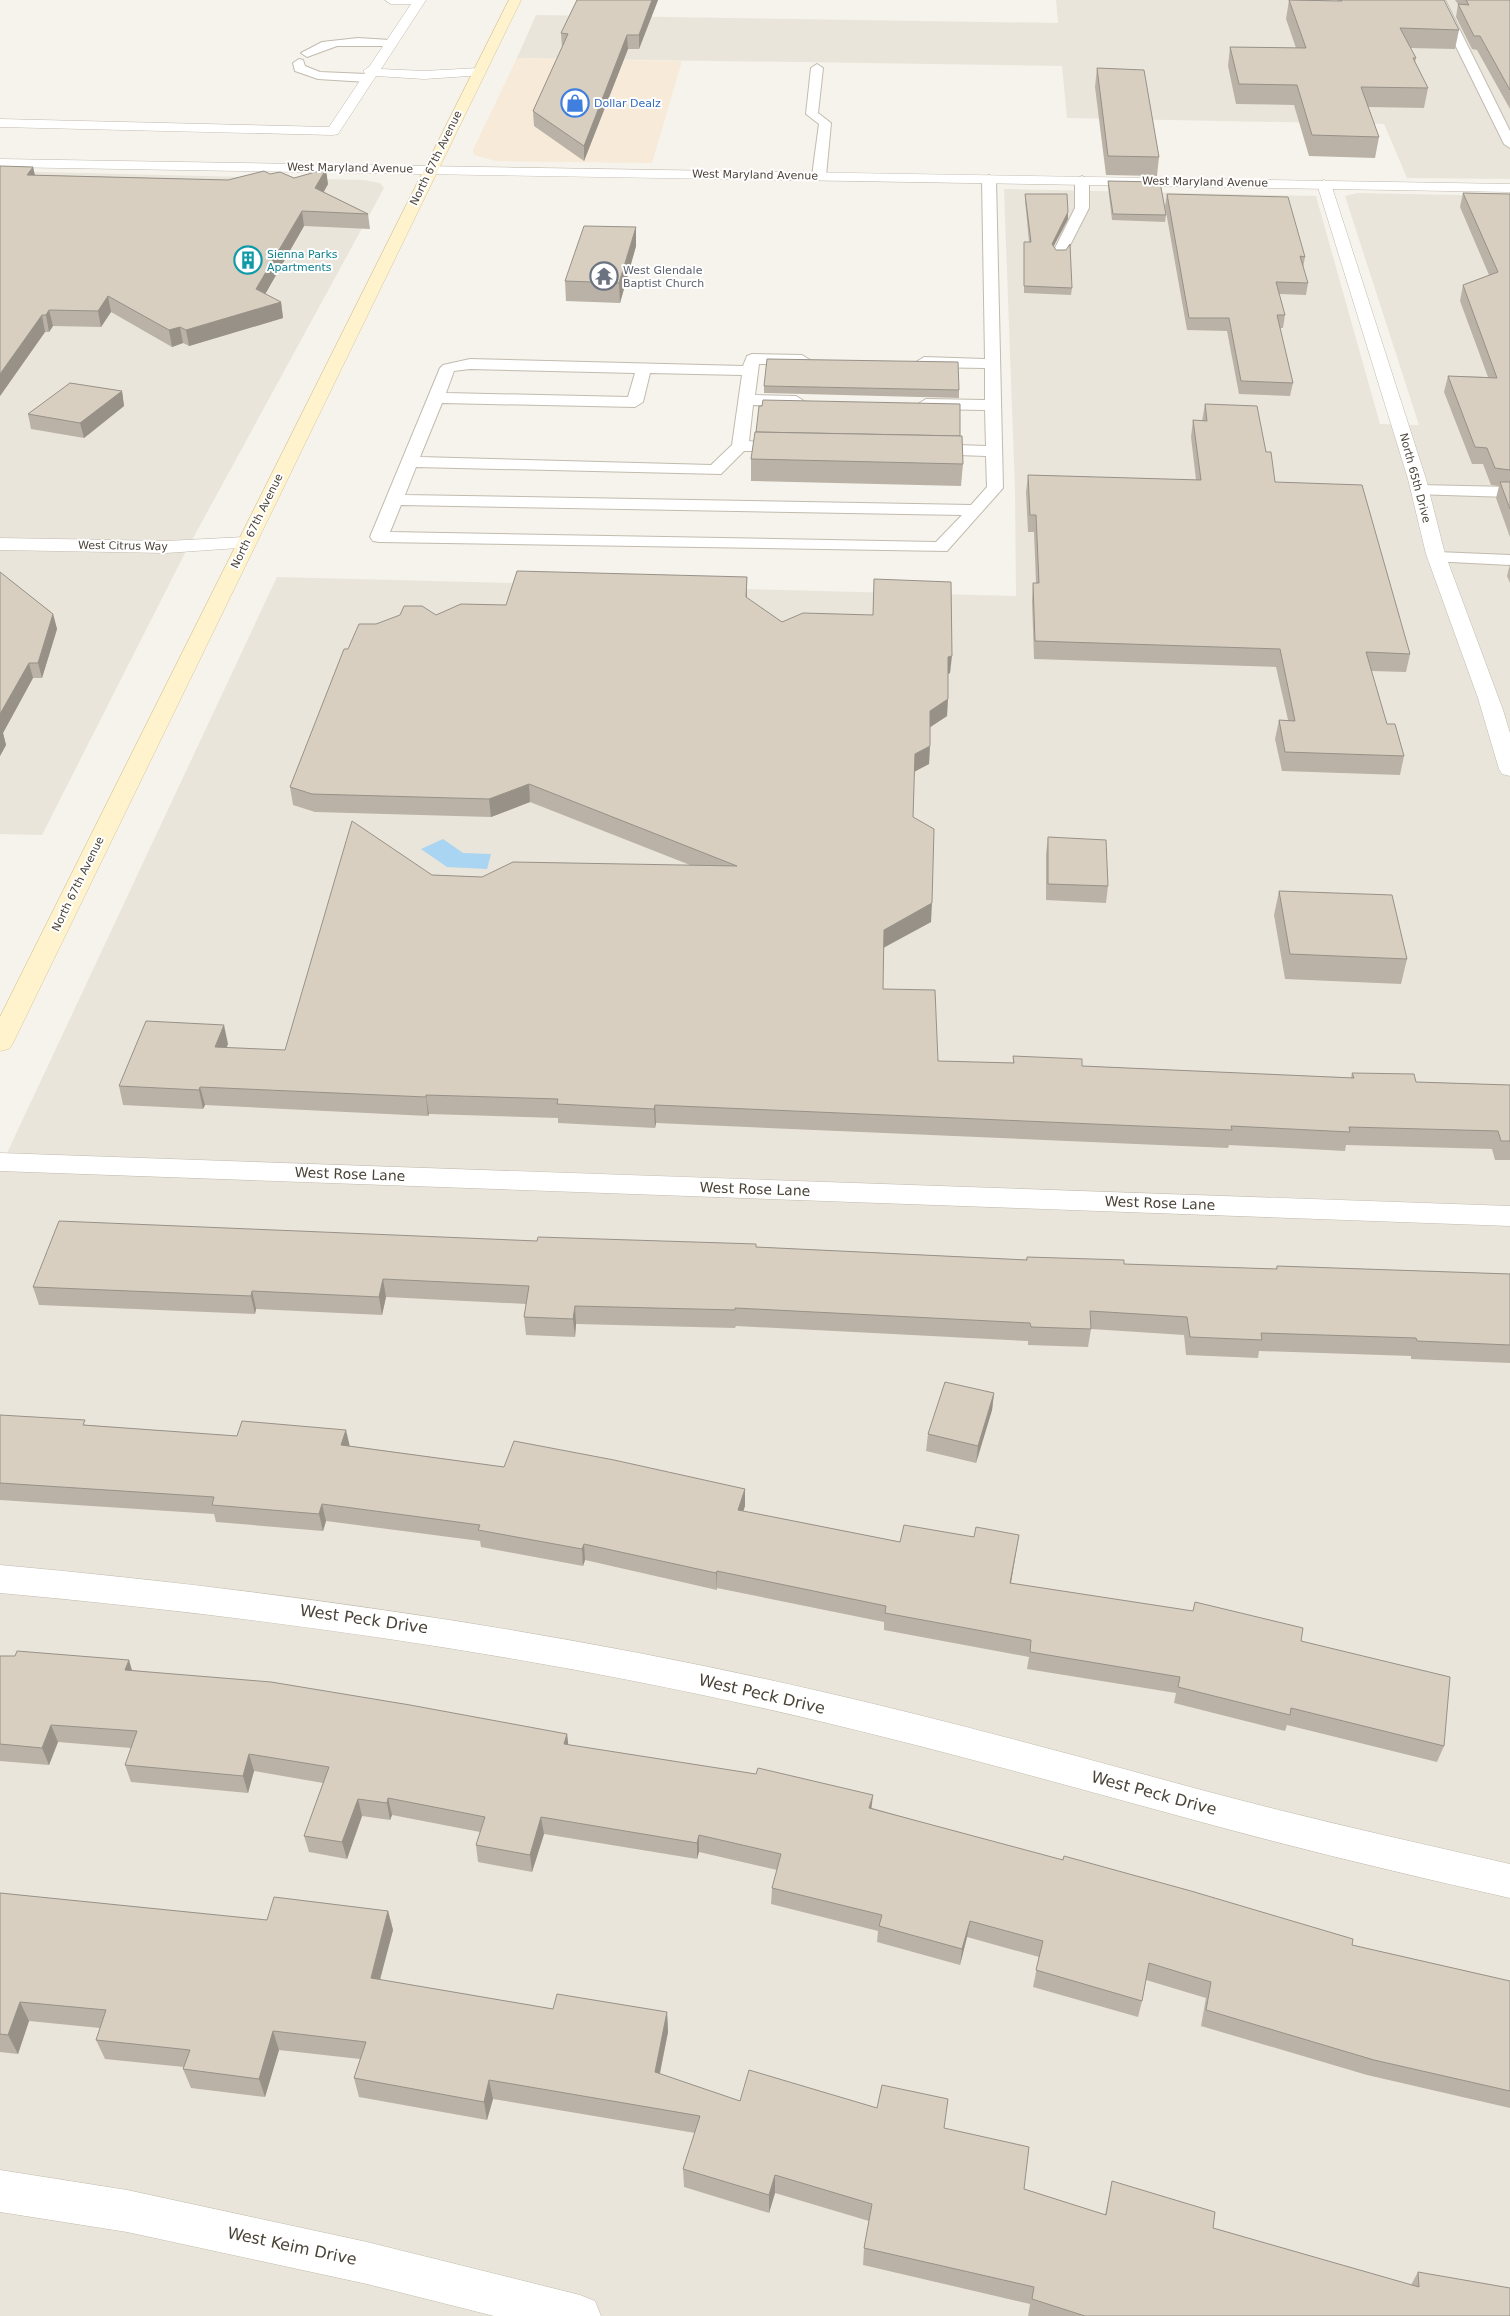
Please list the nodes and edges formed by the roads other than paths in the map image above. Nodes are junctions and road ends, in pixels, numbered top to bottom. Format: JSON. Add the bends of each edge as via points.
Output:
{"nodes":[{"id":1,"x":391,"y":0,"type":"edge"},
{"id":2,"x":419,"y":0,"type":"edge"},
{"id":3,"x":515,"y":0,"type":"edge"},
{"id":4,"x":1439,"y":0,"type":"edge"},
{"id":5,"x":390,"y":43,"type":"junction"},
{"id":6,"x":817,"y":68,"type":"dead end"},
{"id":7,"x":478,"y":72,"type":"junction"},
{"id":8,"x":368,"y":74,"type":"junction"},
{"id":9,"x":1492,"y":107,"type":"junction"},
{"id":10,"x":1510,"y":108,"type":"edge"},
{"id":11,"x":4,"y":130,"type":"edge"},
{"id":12,"x":1510,"y":144,"type":"edge"},
{"id":13,"x":0,"y":163,"type":"edge"},
{"id":14,"x":431,"y":169,"type":"junction"},
{"id":15,"x":819,"y":176,"type":"junction"},
{"id":16,"x":989,"y":179,"type":"junction"},
{"id":17,"x":1082,"y":180,"type":"junction"},
{"id":18,"x":1324,"y":184,"type":"junction"},
{"id":19,"x":1510,"y":188,"type":"edge"},
{"id":20,"x":1060,"y":252,"type":"edge"},
{"id":21,"x":822,"y":360,"type":"edge"},
{"id":22,"x":912,"y":362,"type":"edge"},
{"id":23,"x":992,"y":364,"type":"junction"},
{"id":24,"x":644,"y":368,"type":"junction"},
{"id":25,"x":751,"y":371,"type":"junction"},
{"id":26,"x":436,"y":398,"type":"junction"},
{"id":27,"x":746,"y":400,"type":"junction"},
{"id":28,"x":815,"y":401,"type":"edge"},
{"id":29,"x":914,"y":404,"type":"edge"},
{"id":30,"x":993,"y":405,"type":"junction"},
{"id":31,"x":740,"y":446,"type":"junction"},
{"id":32,"x":769,"y":446,"type":"edge"},
{"id":33,"x":916,"y":449,"type":"edge"},
{"id":34,"x":994,"y":451,"type":"junction"},
{"id":35,"x":410,"y":462,"type":"junction"},
{"id":36,"x":715,"y":470,"type":"junction"},
{"id":37,"x":1419,"y":490,"type":"junction"},
{"id":38,"x":1510,"y":492,"type":"edge"},
{"id":39,"x":394,"y":500,"type":"junction"},
{"id":40,"x":711,"y":506,"type":"junction"},
{"id":41,"x":976,"y":510,"type":"junction"},
{"id":42,"x":246,"y":543,"type":"junction"},
{"id":43,"x":706,"y":543,"type":"junction"},
{"id":44,"x":0,"y":544,"type":"edge"},
{"id":45,"x":1437,"y":557,"type":"junction"},
{"id":46,"x":1510,"y":560,"type":"edge"},
{"id":47,"x":1510,"y":769,"type":"edge"},
{"id":48,"x":0,"y":1042,"type":"edge"},
{"id":49,"x":0,"y":1162,"type":"edge"},
{"id":50,"x":1510,"y":1216,"type":"edge"},
{"id":51,"x":0,"y":1579,"type":"edge"},
{"id":52,"x":1510,"y":1881,"type":"edge"},
{"id":53,"x":0,"y":2191,"type":"edge"},
{"id":54,"x":580,"y":2316,"type":"edge"}],
"edges":[{"from":1,"to":2,"type":"street"},
{"from":2,"to":5,"type":"street"},
{"from":3,"to":7,"type":"main road","name":"North 67th Avenue"},
{"from":4,"to":9,"type":"lane"},
{"from":5,"to":8,"type":"street"},
{"from":5,"to":8,"type":"lane","via":[[328,43],[316,47],[303,58],[299,68],[312,74]]},
{"from":6,"to":15,"type":"lane","via":[[812,114],[825,123]]},
{"from":7,"to":8,"type":"street","via":[[427,76]]},
{"from":7,"to":14,"type":"main road","name":"North 67th Avenue"},
{"from":8,"to":11,"type":"street","via":[[332,130]]},
{"from":9,"to":10,"type":"lane"},
{"from":9,"to":12,"type":"lane"},
{"from":13,"to":14,"type":"street","name":"West Maryland Avenue"},
{"from":14,"to":15,"type":"street","name":"West Maryland Avenue"},
{"from":14,"to":42,"type":"main road","name":"North 67th Avenue"},
{"from":15,"to":16,"type":"street","name":"West Maryland Avenue"},
{"from":16,"to":17,"type":"street","name":"West Maryland Avenue"},
{"from":16,"to":23,"type":"lane"},
{"from":17,"to":18,"type":"street","name":"West Maryland Avenue"},
{"from":17,"to":20,"type":"lane","via":[[1082,208]]},
{"from":18,"to":19,"type":"street","name":"West Maryland Avenue"},
{"from":18,"to":37,"type":"street","name":"North 65th Drive"},
{"from":21,"to":25,"type":"lane","via":[[752,359]]},
{"from":22,"to":23,"type":"lane"},
{"from":23,"to":30,"type":"lane"},
{"from":24,"to":25,"type":"lane"},
{"from":24,"to":26,"type":"lane","via":[[470,364],[448,368]]},
{"from":24,"to":26,"type":"lane","via":[[635,402]]},
{"from":25,"to":27,"type":"lane"},
{"from":26,"to":35,"type":"lane"},
{"from":27,"to":28,"type":"lane"},
{"from":27,"to":31,"type":"lane"},
{"from":29,"to":30,"type":"lane"},
{"from":30,"to":34,"type":"lane"},
{"from":31,"to":32,"type":"lane"},
{"from":31,"to":36,"type":"lane"},
{"from":33,"to":34,"type":"lane"},
{"from":34,"to":41,"type":"lane","via":[[995,488]]},
{"from":35,"to":36,"type":"lane"},
{"from":35,"to":39,"type":"lane"},
{"from":36,"to":40,"type":"lane"},
{"from":37,"to":38,"type":"lane"},
{"from":37,"to":45,"type":"street","name":"North 65th Drive"},
{"from":39,"to":40,"type":"lane"},
{"from":39,"to":43,"type":"lane","via":[[379,537]]},
{"from":40,"to":41,"type":"lane"},
{"from":40,"to":43,"type":"lane"},
{"from":41,"to":43,"type":"lane","via":[[941,547]]},
{"from":42,"to":44,"type":"street","name":"West Citrus Way","via":[[166,548]]},
{"from":42,"to":48,"type":"main road","name":"North 67th Avenue"},
{"from":45,"to":46,"type":"lane"},
{"from":45,"to":47,"type":"street","name":"North 65th Drive","via":[[1481,675]]},
{"from":49,"to":50,"type":"street","name":"West Rose Lane"},
{"from":51,"to":52,"type":"street","name":"West Peck Drive","via":[[313,1611],[420,1627],[681,1676],[932,1732],[1327,1838]]},
{"from":53,"to":54,"type":"street","name":"West Keim Drive","via":[[127,2211],[367,2263]]}]}
